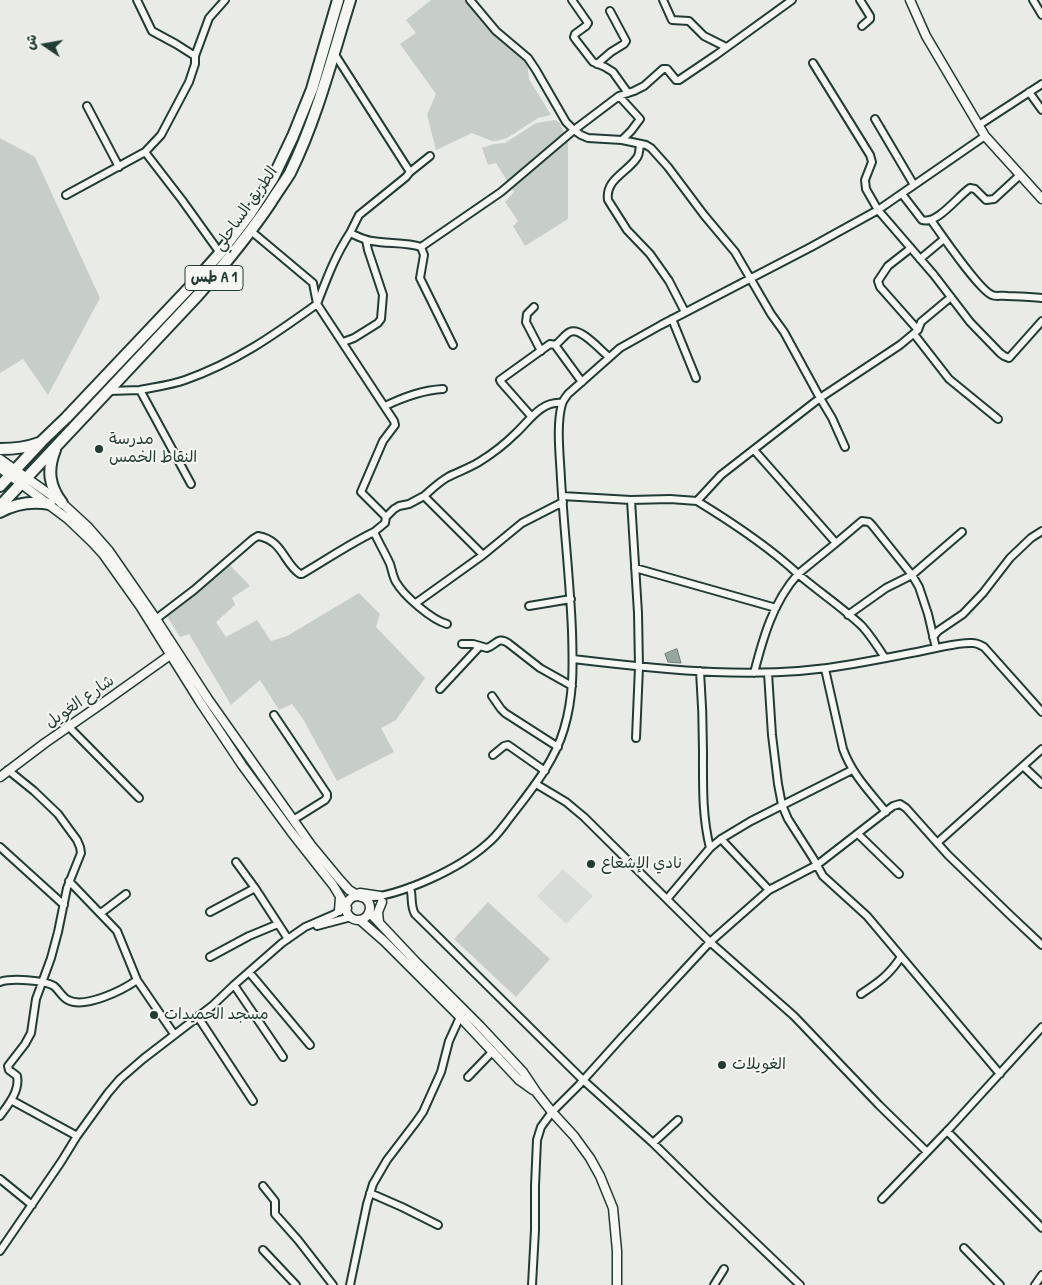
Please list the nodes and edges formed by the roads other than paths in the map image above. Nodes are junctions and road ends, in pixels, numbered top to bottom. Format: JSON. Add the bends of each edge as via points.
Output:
{"nodes":[{"id":1,"x":137,"y":0,"type":"edge"},
{"id":2,"x":225,"y":0,"type":"edge"},
{"id":3,"x":338,"y":0,"type":"edge"},
{"id":4,"x":350,"y":0,"type":"edge"},
{"id":5,"x":470,"y":0,"type":"edge"},
{"id":6,"x":572,"y":0,"type":"edge"},
{"id":7,"x":663,"y":0,"type":"edge"},
{"id":8,"x":792,"y":0,"type":"edge"},
{"id":9,"x":860,"y":0,"type":"edge"},
{"id":10,"x":912,"y":0,"type":"edge"},
{"id":11,"x":1033,"y":0,"type":"edge"},
{"id":12,"x":610,"y":11,"type":"dead end"},
{"id":13,"x":1042,"y":15,"type":"edge"},
{"id":14,"x":862,"y":26,"type":"dead end"},
{"id":15,"x":726,"y":47,"type":"junction"},
{"id":16,"x":334,"y":53,"type":"junction"},
{"id":17,"x":194,"y":56,"type":"junction"},
{"id":18,"x":813,"y":62,"type":"dead end"},
{"id":19,"x":597,"y":64,"type":"junction"},
{"id":20,"x":1042,"y":84,"type":"edge"},
{"id":21,"x":1029,"y":92,"type":"junction"},
{"id":22,"x":628,"y":93,"type":"junction"},
{"id":23,"x":619,"y":96,"type":"junction"},
{"id":24,"x":87,"y":106,"type":"dead end"},
{"id":25,"x":1042,"y":110,"type":"edge"},
{"id":26,"x":875,"y":119,"type":"dead end"},
{"id":27,"x":979,"y":125,"type":"junction"},
{"id":28,"x":574,"y":130,"type":"junction"},
{"id":29,"x":985,"y":136,"type":"junction"},
{"id":30,"x":622,"y":140,"type":"junction"},
{"id":31,"x":640,"y":144,"type":"junction"},
{"id":32,"x":145,"y":152,"type":"junction"},
{"id":33,"x":430,"y":156,"type":"dead end"},
{"id":34,"x":119,"y":166,"type":"junction"},
{"id":35,"x":410,"y":172,"type":"junction"},
{"id":36,"x":1020,"y":175,"type":"junction"},
{"id":37,"x":914,"y":185,"type":"junction"},
{"id":38,"x":902,"y":194,"type":"junction"},
{"id":39,"x":66,"y":195,"type":"dead end"},
{"id":40,"x":1042,"y":198,"type":"edge"},
{"id":41,"x":878,"y":210,"type":"junction"},
{"id":42,"x":931,"y":220,"type":"junction"},
{"id":43,"x":251,"y":231,"type":"junction"},
{"id":44,"x":350,"y":233,"type":"junction"},
{"id":45,"x":944,"y":239,"type":"junction"},
{"id":46,"x":366,"y":240,"type":"junction"},
{"id":47,"x":421,"y":247,"type":"junction"},
{"id":48,"x":911,"y":248,"type":"junction"},
{"id":49,"x":220,"y":253,"type":"junction"},
{"id":50,"x":920,"y":259,"type":"junction"},
{"id":51,"x":751,"y":279,"type":"junction"},
{"id":52,"x":950,"y":297,"type":"junction"},
{"id":53,"x":1042,"y":298,"type":"edge"},
{"id":54,"x":318,"y":304,"type":"junction"},
{"id":55,"x":534,"y":307,"type":"dead end"},
{"id":56,"x":685,"y":312,"type":"junction"},
{"id":57,"x":672,"y":319,"type":"junction"},
{"id":58,"x":1042,"y":321,"type":"edge"},
{"id":59,"x":916,"y":332,"type":"junction"},
{"id":60,"x":343,"y":342,"type":"junction"},
{"id":61,"x":453,"y":345,"type":"dead end"},
{"id":62,"x":555,"y":345,"type":"junction"},
{"id":63,"x":541,"y":351,"type":"junction"},
{"id":64,"x":609,"y":357,"type":"junction"},
{"id":65,"x":696,"y":378,"type":"dead end"},
{"id":66,"x":582,"y":382,"type":"junction"},
{"id":67,"x":443,"y":389,"type":"dead end"},
{"id":68,"x":140,"y":390,"type":"junction"},
{"id":69,"x":108,"y":391,"type":"junction"},
{"id":70,"x":820,"y":398,"type":"junction"},
{"id":71,"x":562,"y":402,"type":"junction"},
{"id":72,"x":385,"y":406,"type":"junction"},
{"id":73,"x":531,"y":416,"type":"junction"},
{"id":74,"x":998,"y":419,"type":"dead end"},
{"id":75,"x":42,"y":441,"type":"junction"},
{"id":76,"x":60,"y":442,"type":"junction"},
{"id":77,"x":845,"y":447,"type":"dead end"},
{"id":78,"x":0,"y":449,"type":"edge"},
{"id":79,"x":754,"y":450,"type":"junction"},
{"id":80,"x":0,"y":459,"type":"edge"},
{"id":81,"x":0,"y":468,"type":"edge"},
{"id":82,"x":12,"y":472,"type":"junction"},
{"id":83,"x":24,"y":481,"type":"junction"},
{"id":84,"x":191,"y":484,"type":"dead end"},
{"id":85,"x":0,"y":486,"type":"edge"},
{"id":86,"x":424,"y":496,"type":"junction"},
{"id":87,"x":562,"y":499,"type":"junction"},
{"id":88,"x":631,"y":500,"type":"junction"},
{"id":89,"x":698,"y":501,"type":"junction"},
{"id":90,"x":62,"y":503,"type":"junction"},
{"id":91,"x":50,"y":504,"type":"junction"},
{"id":92,"x":0,"y":506,"type":"edge"},
{"id":93,"x":0,"y":512,"type":"edge"},
{"id":94,"x":386,"y":517,"type":"junction"},
{"id":95,"x":1042,"y":531,"type":"edge"},
{"id":96,"x":374,"y":532,"type":"junction"},
{"id":97,"x":962,"y":532,"type":"dead end"},
{"id":98,"x":836,"y":543,"type":"junction"},
{"id":99,"x":483,"y":555,"type":"junction"},
{"id":100,"x":635,"y":568,"type":"junction"},
{"id":101,"x":798,"y":574,"type":"junction"},
{"id":102,"x":912,"y":575,"type":"junction"},
{"id":103,"x":570,"y":600,"type":"junction"},
{"id":104,"x":416,"y":603,"type":"junction"},
{"id":105,"x":530,"y":606,"type":"dead end"},
{"id":106,"x":776,"y":608,"type":"junction"},
{"id":107,"x":848,"y":615,"type":"junction"},
{"id":108,"x":156,"y":619,"type":"junction"},
{"id":109,"x":447,"y":624,"type":"dead end"},
{"id":110,"x":933,"y":637,"type":"junction"},
{"id":111,"x":164,"y":644,"type":"junction"},
{"id":112,"x":462,"y":644,"type":"dead end"},
{"id":113,"x":480,"y":646,"type":"junction"},
{"id":114,"x":936,"y":648,"type":"junction"},
{"id":115,"x":173,"y":652,"type":"junction"},
{"id":116,"x":885,"y":658,"type":"junction"},
{"id":117,"x":573,"y":659,"type":"junction"},
{"id":118,"x":158,"y":663,"type":"junction"},
{"id":119,"x":639,"y":667,"type":"junction"},
{"id":120,"x":825,"y":669,"type":"junction"},
{"id":121,"x":180,"y":670,"type":"junction"},
{"id":122,"x":700,"y":671,"type":"junction"},
{"id":123,"x":754,"y":673,"type":"junction"},
{"id":124,"x":768,"y":673,"type":"junction"},
{"id":125,"x":572,"y":686,"type":"junction"},
{"id":126,"x":440,"y":689,"type":"dead end"},
{"id":127,"x":492,"y":696,"type":"dead end"},
{"id":128,"x":1042,"y":712,"type":"edge"},
{"id":129,"x":274,"y":715,"type":"dead end"},
{"id":130,"x":69,"y":727,"type":"junction"},
{"id":131,"x":636,"y":738,"type":"dead end"},
{"id":132,"x":558,"y":747,"type":"junction"},
{"id":133,"x":1042,"y":749,"type":"edge"},
{"id":134,"x":493,"y":755,"type":"dead end"},
{"id":135,"x":1023,"y":766,"type":"junction"},
{"id":136,"x":8,"y":770,"type":"junction"},
{"id":137,"x":852,"y":770,"type":"junction"},
{"id":138,"x":545,"y":771,"type":"junction"},
{"id":139,"x":0,"y":777,"type":"edge"},
{"id":140,"x":536,"y":784,"type":"junction"},
{"id":141,"x":1042,"y":784,"type":"edge"},
{"id":142,"x":139,"y":798,"type":"dead end"},
{"id":143,"x":782,"y":805,"type":"junction"},
{"id":144,"x":886,"y":812,"type":"junction"},
{"id":145,"x":293,"y":820,"type":"junction"},
{"id":146,"x":858,"y":834,"type":"junction"},
{"id":147,"x":721,"y":839,"type":"junction"},
{"id":148,"x":937,"y":843,"type":"junction"},
{"id":149,"x":0,"y":847,"type":"edge"},
{"id":150,"x":710,"y":848,"type":"junction"},
{"id":151,"x":236,"y":862,"type":"dead end"},
{"id":152,"x":817,"y":865,"type":"junction"},
{"id":153,"x":898,"y":874,"type":"dead end"},
{"id":154,"x":69,"y":881,"type":"junction"},
{"id":155,"x":255,"y":888,"type":"junction"},
{"id":156,"x":408,"y":888,"type":"junction"},
{"id":157,"x":350,"y":890,"type":"junction"},
{"id":158,"x":769,"y":890,"type":"junction"},
{"id":159,"x":126,"y":894,"type":"dead end"},
{"id":160,"x":362,"y":898,"type":"junction"},
{"id":161,"x":381,"y":899,"type":"junction"},
{"id":162,"x":667,"y":900,"type":"junction"},
{"id":163,"x":64,"y":905,"type":"junction"},
{"id":164,"x":343,"y":909,"type":"junction"},
{"id":165,"x":370,"y":911,"type":"junction"},
{"id":166,"x":210,"y":912,"type":"dead end"},
{"id":167,"x":101,"y":914,"type":"junction"},
{"id":168,"x":351,"y":917,"type":"junction"},
{"id":169,"x":360,"y":920,"type":"junction"},
{"id":170,"x":379,"y":922,"type":"junction"},
{"id":171,"x":278,"y":924,"type":"junction"},
{"id":172,"x":299,"y":932,"type":"junction"},
{"id":173,"x":288,"y":939,"type":"junction"},
{"id":174,"x":710,"y":942,"type":"junction"},
{"id":175,"x":1042,"y":944,"type":"edge"},
{"id":176,"x":210,"y":957,"type":"dead end"},
{"id":177,"x":901,"y":957,"type":"junction"},
{"id":178,"x":249,"y":972,"type":"junction"},
{"id":179,"x":138,"y":980,"type":"junction"},
{"id":180,"x":0,"y":982,"type":"edge"},
{"id":181,"x":41,"y":982,"type":"junction"},
{"id":182,"x":234,"y":985,"type":"junction"},
{"id":183,"x":861,"y":994,"type":"dead end"},
{"id":184,"x":198,"y":1017,"type":"junction"},
{"id":185,"x":460,"y":1017,"type":"junction"},
{"id":186,"x":1042,"y":1027,"type":"edge"},
{"id":187,"x":174,"y":1034,"type":"junction"},
{"id":188,"x":310,"y":1045,"type":"dead end"},
{"id":189,"x":493,"y":1051,"type":"junction"},
{"id":190,"x":283,"y":1057,"type":"dead end"},
{"id":191,"x":1000,"y":1074,"type":"junction"},
{"id":192,"x":468,"y":1078,"type":"dead end"},
{"id":193,"x":583,"y":1080,"type":"junction"},
{"id":194,"x":537,"y":1092,"type":"junction"},
{"id":195,"x":11,"y":1100,"type":"junction"},
{"id":196,"x":253,"y":1101,"type":"dead end"},
{"id":197,"x":552,"y":1112,"type":"junction"},
{"id":198,"x":0,"y":1116,"type":"edge"},
{"id":199,"x":678,"y":1120,"type":"dead end"},
{"id":200,"x":947,"y":1131,"type":"junction"},
{"id":201,"x":77,"y":1136,"type":"junction"},
{"id":202,"x":653,"y":1144,"type":"junction"},
{"id":203,"x":927,"y":1152,"type":"junction"},
{"id":204,"x":0,"y":1180,"type":"edge"},
{"id":205,"x":263,"y":1186,"type":"dead end"},
{"id":206,"x":370,"y":1193,"type":"junction"},
{"id":207,"x":882,"y":1199,"type":"dead end"},
{"id":208,"x":32,"y":1205,"type":"junction"},
{"id":209,"x":438,"y":1225,"type":"dead end"},
{"id":210,"x":1042,"y":1228,"type":"edge"},
{"id":211,"x":964,"y":1248,"type":"dead end"},
{"id":212,"x":263,"y":1250,"type":"dead end"},
{"id":213,"x":0,"y":1251,"type":"edge"},
{"id":214,"x":724,"y":1269,"type":"dead end"},
{"id":215,"x":1042,"y":1275,"type":"edge"},
{"id":216,"x":296,"y":1285,"type":"edge"},
{"id":217,"x":334,"y":1285,"type":"edge"},
{"id":218,"x":350,"y":1285,"type":"edge"},
{"id":219,"x":532,"y":1285,"type":"edge"},
{"id":220,"x":617,"y":1285,"type":"edge"},
{"id":221,"x":714,"y":1285,"type":"edge"},
{"id":222,"x":800,"y":1285,"type":"edge"},
{"id":223,"x":1000,"y":1285,"type":"edge"},
{"id":224,"x":1035,"y":1285,"type":"edge"}],
"edges":[{"from":1,"to":17,"type":"street","via":[[152,31]]},
{"from":2,"to":17,"type":"street","via":[[209,18]]},
{"from":3,"to":49,"type":"highway","name":"الطريق الساحلي","number":"طس A 1","via":[[312,89],[293,136],[273,178]]},
{"from":4,"to":16,"type":"highway","name":"الطريق الساحلي","number":"طس A 1"},
{"from":5,"to":28,"type":"street","via":[[496,31],[528,58]]},
{"from":6,"to":19,"type":"street","via":[[588,23],[575,34],[576,40]]},
{"from":7,"to":15,"type":"street","via":[[672,20],[689,21],[704,36]]},
{"from":8,"to":15,"type":"street"},
{"from":9,"to":14,"type":"street","via":[[870,16]]},
{"from":10,"to":27,"type":"street","via":[[926,36]]},
{"from":11,"to":13,"type":"street"},
{"from":12,"to":19,"type":"street","via":[[626,40]]},
{"from":15,"to":22,"type":"street","via":[[679,80],[665,68],[644,86]]},
{"from":16,"to":35,"type":"street"},
{"from":16,"to":43,"type":"highway","name":"الطريق الساحلي","number":"طس A 1","via":[[319,101],[289,174]]},
{"from":17,"to":32,"type":"street","via":[[189,82],[161,135]]},
{"from":18,"to":41,"type":"street","via":[[870,155],[872,162],[865,180],[866,189]]},
{"from":19,"to":22,"type":"street","via":[[612,72]]},
{"from":20,"to":21,"type":"street"},
{"from":21,"to":25,"type":"street"},
{"from":21,"to":27,"type":"street"},
{"from":22,"to":23,"type":"street"},
{"from":23,"to":28,"type":"street"},
{"from":23,"to":30,"type":"street","via":[[640,119]]},
{"from":24,"to":34,"type":"street"},
{"from":26,"to":37,"type":"street"},
{"from":27,"to":29,"type":"street"},
{"from":28,"to":30,"type":"street","via":[[588,138]]},
{"from":28,"to":47,"type":"street","via":[[501,192]]},
{"from":29,"to":36,"type":"street"},
{"from":29,"to":37,"type":"street"},
{"from":30,"to":31,"type":"street"},
{"from":31,"to":51,"type":"street","via":[[651,148],[668,167],[735,252]]},
{"from":31,"to":56,"type":"street","via":[[637,159],[609,187],[608,200],[627,230],[670,281]]},
{"from":32,"to":34,"type":"street"},
{"from":32,"to":49,"type":"street"},
{"from":33,"to":35,"type":"street"},
{"from":34,"to":39,"type":"street"},
{"from":35,"to":44,"type":"street","via":[[359,215]]},
{"from":36,"to":40,"type":"street"},
{"from":36,"to":42,"type":"street","via":[[994,199],[986,200],[970,188]]},
{"from":37,"to":38,"type":"street"},
{"from":38,"to":41,"type":"street"},
{"from":38,"to":42,"type":"street","via":[[922,220]]},
{"from":41,"to":48,"type":"street"},
{"from":41,"to":51,"type":"street"},
{"from":42,"to":45,"type":"street"},
{"from":43,"to":54,"type":"street","via":[[314,283]]},
{"from":43,"to":69,"type":"highway","name":"الطريق الساحلي","number":"طس A 1","via":[[230,259]]},
{"from":44,"to":46,"type":"street"},
{"from":44,"to":54,"type":"street","via":[[328,273]]},
{"from":45,"to":50,"type":"street"},
{"from":45,"to":53,"type":"street","via":[[990,294]]},
{"from":46,"to":47,"type":"street"},
{"from":46,"to":60,"type":"street","via":[[383,295],[380,319]]},
{"from":47,"to":61,"type":"street","via":[[424,254],[420,278]]},
{"from":48,"to":50,"type":"street"},
{"from":48,"to":59,"type":"street","via":[[888,266],[878,281]]},
{"from":49,"to":75,"type":"highway","name":"الطريق الساحلي","number":"طس A 1","via":[[72,413]]},
{"from":50,"to":52,"type":"street"},
{"from":51,"to":56,"type":"street"},
{"from":51,"to":70,"type":"street"},
{"from":52,"to":58,"type":"street","via":[[1007,358]]},
{"from":52,"to":59,"type":"street","via":[[921,322]]},
{"from":54,"to":60,"type":"street"},
{"from":54,"to":68,"type":"street","via":[[235,359],[183,381]]},
{"from":55,"to":63,"type":"street","via":[[527,314],[526,322]]},
{"from":56,"to":57,"type":"street"},
{"from":57,"to":64,"type":"street"},
{"from":57,"to":65,"type":"street"},
{"from":59,"to":70,"type":"street"},
{"from":59,"to":74,"type":"street","via":[[949,379]]},
{"from":60,"to":72,"type":"street"},
{"from":62,"to":63,"type":"street","via":[[550,344]]},
{"from":62,"to":64,"type":"street","via":[[571,332],[578,332]]},
{"from":62,"to":66,"type":"street"},
{"from":63,"to":73,"type":"street","via":[[500,380]]},
{"from":64,"to":66,"type":"street"},
{"from":66,"to":71,"type":"street"},
{"from":67,"to":72,"type":"street","via":[[413,394]]},
{"from":68,"to":69,"type":"street"},
{"from":68,"to":84,"type":"street"},
{"from":69,"to":76,"type":"highway","name":"الطريق الساحلي","number":"طس A 1"},
{"from":70,"to":77,"type":"street"},
{"from":70,"to":79,"type":"street"},
{"from":71,"to":73,"type":"street","via":[[551,403]]},
{"from":71,"to":87,"type":"street","via":[[559,441]]},
{"from":72,"to":94,"type":"street","via":[[395,425],[383,441],[361,492]]},
{"from":73,"to":86,"type":"street","via":[[500,448],[436,484]]},
{"from":75,"to":78,"type":"highway","via":[[24,447]]},
{"from":75,"to":82,"type":"highway","name":"الطريق الساحلي","number":"طس A 1"},
{"from":76,"to":83,"type":"highway","name":"الطريق الساحلي","number":"طس A 1"},
{"from":76,"to":90,"type":"highway","via":[[50,468],[52,487]]},
{"from":79,"to":89,"type":"street","via":[[720,475]]},
{"from":79,"to":98,"type":"street"},
{"from":80,"to":82,"type":"street"},
{"from":81,"to":82,"type":"street"},
{"from":82,"to":83,"type":"street"},
{"from":82,"to":85,"type":"highway","name":"الطريق الساحلي","number":"طس A 1"},
{"from":83,"to":90,"type":"street"},
{"from":83,"to":91,"type":"street"},
{"from":83,"to":92,"type":"highway","name":"الطريق الساحلي","number":"طس A 1"},
{"from":86,"to":94,"type":"street","via":[[398,506]]},
{"from":86,"to":99,"type":"street"},
{"from":87,"to":88,"type":"street"},
{"from":87,"to":99,"type":"street","via":[[522,523]]},
{"from":87,"to":103,"type":"street"},
{"from":88,"to":89,"type":"street"},
{"from":88,"to":100,"type":"street"},
{"from":89,"to":101,"type":"street","via":[[736,525]]},
{"from":90,"to":108,"type":"street","via":[[109,551]]},
{"from":91,"to":93,"type":"highway","via":[[26,503]]},
{"from":91,"to":111,"type":"street","via":[[103,554]]},
{"from":94,"to":96,"type":"street","via":[[385,523]]},
{"from":95,"to":110,"type":"street","via":[[1010,558],[963,614]]},
{"from":96,"to":104,"type":"street","via":[[396,583]]},
{"from":96,"to":108,"type":"street","via":[[302,574],[296,571],[281,549],[258,536]]},
{"from":97,"to":102,"type":"street"},
{"from":98,"to":101,"type":"street"},
{"from":98,"to":102,"type":"street","via":[[862,521],[869,522]]},
{"from":99,"to":104,"type":"street"},
{"from":100,"to":106,"type":"street"},
{"from":100,"to":119,"type":"street"},
{"from":101,"to":106,"type":"street"},
{"from":101,"to":107,"type":"street"},
{"from":102,"to":107,"type":"street","via":[[886,588]]},
{"from":102,"to":110,"type":"street","via":[[922,593]]},
{"from":103,"to":105,"type":"street"},
{"from":103,"to":117,"type":"street"},
{"from":104,"to":109,"type":"street"},
{"from":106,"to":123,"type":"street","via":[[764,633]]},
{"from":107,"to":116,"type":"street","via":[[862,626]]},
{"from":108,"to":115,"type":"street"},
{"from":110,"to":114,"type":"street"},
{"from":111,"to":115,"type":"street"},
{"from":111,"to":118,"type":"street"},
{"from":112,"to":113,"type":"street"},
{"from":113,"to":125,"type":"street","via":[[489,648],[503,640],[540,668]]},
{"from":113,"to":126,"type":"street"},
{"from":114,"to":116,"type":"street"},
{"from":114,"to":128,"type":"street","via":[[973,643],[984,647]]},
{"from":115,"to":118,"type":"street","name":"شارع الغويل"},
{"from":115,"to":121,"type":"street"},
{"from":115,"to":145,"type":"street"},
{"from":116,"to":120,"type":"street"},
{"from":117,"to":119,"type":"street"},
{"from":117,"to":125,"type":"street"},
{"from":118,"to":121,"type":"street","via":[[167,663]]},
{"from":118,"to":130,"type":"street","name":"شارع الغويل"},
{"from":119,"to":122,"type":"street"},
{"from":119,"to":131,"type":"street"},
{"from":120,"to":124,"type":"street"},
{"from":120,"to":137,"type":"street","via":[[843,748]]},
{"from":121,"to":164,"type":"street","via":[[242,765],[340,895]]},
{"from":122,"to":123,"type":"street"},
{"from":122,"to":150,"type":"street","via":[[704,811]]},
{"from":123,"to":124,"type":"street"},
{"from":124,"to":143,"type":"street","via":[[772,735]]},
{"from":125,"to":132,"type":"street","via":[[565,728]]},
{"from":127,"to":132,"type":"street","via":[[506,713]]},
{"from":129,"to":145,"type":"street","via":[[327,794],[325,800]]},
{"from":130,"to":136,"type":"street","name":"شارع الغويل"},
{"from":130,"to":142,"type":"street"},
{"from":132,"to":138,"type":"street"},
{"from":133,"to":135,"type":"street"},
{"from":134,"to":138,"type":"street","via":[[508,745]]},
{"from":135,"to":141,"type":"street"},
{"from":135,"to":148,"type":"street"},
{"from":136,"to":139,"type":"street","name":"شارع الغويل"},
{"from":136,"to":154,"type":"street","via":[[34,790],[78,840],[81,853]]},
{"from":137,"to":143,"type":"street"},
{"from":137,"to":144,"type":"street"},
{"from":138,"to":140,"type":"street"},
{"from":140,"to":156,"type":"street","via":[[486,846],[461,864]]},
{"from":140,"to":162,"type":"street","via":[[577,810]]},
{"from":143,"to":147,"type":"street"},
{"from":143,"to":152,"type":"street"},
{"from":144,"to":146,"type":"street"},
{"from":144,"to":148,"type":"street","via":[[896,804],[903,806]]},
{"from":145,"to":157,"type":"street"},
{"from":146,"to":152,"type":"street"},
{"from":146,"to":153,"type":"street"},
{"from":147,"to":150,"type":"street"},
{"from":147,"to":158,"type":"street"},
{"from":148,"to":175,"type":"street"},
{"from":149,"to":163,"type":"street"},
{"from":150,"to":162,"type":"street"},
{"from":151,"to":155,"type":"street"},
{"from":152,"to":158,"type":"street"},
{"from":152,"to":177,"type":"street","via":[[823,876],[867,916]]},
{"from":154,"to":163,"type":"street"},
{"from":154,"to":167,"type":"street"},
{"from":155,"to":166,"type":"street"},
{"from":155,"to":171,"type":"street"},
{"from":156,"to":161,"type":"street"},
{"from":156,"to":193,"type":"street","via":[[415,914]]},
{"from":157,"to":160,"type":"street"},
{"from":157,"to":161,"type":"street"},
{"from":158,"to":174,"type":"street"},
{"from":159,"to":167,"type":"street"},
{"from":160,"to":161,"type":"street"},
{"from":160,"to":164,"type":"street","via":[[351,899]]},
{"from":160,"to":165,"type":"street","via":[[368,902]]},
{"from":161,"to":165,"type":"street"},
{"from":161,"to":170,"type":"street"},
{"from":162,"to":174,"type":"street"},
{"from":163,"to":181,"type":"street"},
{"from":164,"to":168,"type":"street"},
{"from":164,"to":172,"type":"street"},
{"from":165,"to":169,"type":"street","via":[[366,918]]},
{"from":165,"to":170,"type":"street"},
{"from":167,"to":179,"type":"street","via":[[117,931]]},
{"from":168,"to":169,"type":"street"},
{"from":168,"to":172,"type":"street"},
{"from":169,"to":185,"type":"street"},
{"from":170,"to":194,"type":"street","via":[[502,1049]]},
{"from":171,"to":173,"type":"street"},
{"from":171,"to":176,"type":"street"},
{"from":172,"to":173,"type":"street"},
{"from":173,"to":178,"type":"street"},
{"from":174,"to":193,"type":"street"},
{"from":174,"to":203,"type":"street","via":[[794,1016]]},
{"from":177,"to":183,"type":"street","via":[[882,980]]},
{"from":177,"to":191,"type":"street"},
{"from":178,"to":182,"type":"street"},
{"from":178,"to":188,"type":"street"},
{"from":179,"to":181,"type":"street","via":[[103,998],[79,1002],[66,1000],[54,986]]},
{"from":179,"to":187,"type":"street"},
{"from":180,"to":181,"type":"street"},
{"from":181,"to":195,"type":"street","via":[[31,1033],[8,1066],[18,1080]]},
{"from":182,"to":184,"type":"street"},
{"from":182,"to":190,"type":"street"},
{"from":184,"to":187,"type":"street"},
{"from":184,"to":196,"type":"street"},
{"from":185,"to":189,"type":"street"},
{"from":185,"to":206,"type":"street","via":[[423,1112],[384,1165]]},
{"from":186,"to":191,"type":"street"},
{"from":187,"to":201,"type":"street","via":[[120,1079]]},
{"from":189,"to":192,"type":"street"},
{"from":189,"to":194,"type":"street","via":[[519,1080]]},
{"from":191,"to":200,"type":"street"},
{"from":193,"to":197,"type":"street"},
{"from":193,"to":202,"type":"street"},
{"from":194,"to":197,"type":"street"},
{"from":195,"to":198,"type":"street"},
{"from":195,"to":201,"type":"street"},
{"from":197,"to":219,"type":"street","via":[[541,1127],[537,1140]]},
{"from":197,"to":220,"type":"street","via":[[590,1158],[607,1192],[613,1208]]},
{"from":199,"to":202,"type":"street"},
{"from":200,"to":203,"type":"street"},
{"from":200,"to":210,"type":"street"},
{"from":201,"to":208,"type":"street"},
{"from":202,"to":222,"type":"street"},
{"from":203,"to":207,"type":"street"},
{"from":204,"to":208,"type":"street"},
{"from":205,"to":217,"type":"street","via":[[275,1201],[275,1214]]},
{"from":206,"to":209,"type":"street"},
{"from":206,"to":218,"type":"street"},
{"from":208,"to":213,"type":"street"},
{"from":211,"to":223,"type":"street"},
{"from":212,"to":216,"type":"street"},
{"from":214,"to":221,"type":"street"},
{"from":215,"to":224,"type":"street"}]}
